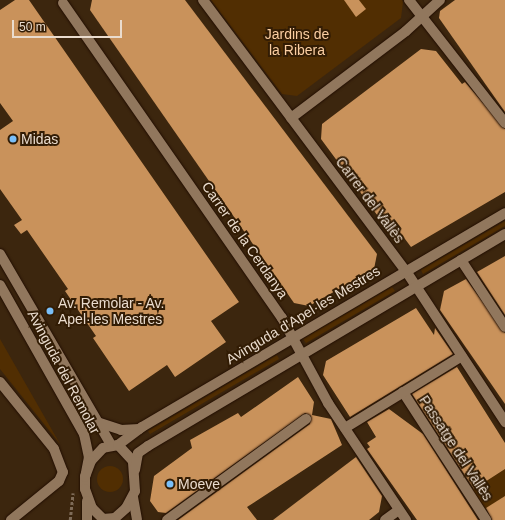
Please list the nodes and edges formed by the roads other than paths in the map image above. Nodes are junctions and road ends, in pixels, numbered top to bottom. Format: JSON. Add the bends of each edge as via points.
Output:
{"nodes":[{"id":1,"x":203,"y":0,"type":"edge"},
{"id":2,"x":409,"y":0,"type":"edge"},
{"id":3,"x":440,"y":0,"type":"edge"},
{"id":4,"x":64,"y":1,"type":"edge"},
{"id":5,"x":421,"y":16,"type":"junction"},
{"id":6,"x":291,"y":118,"type":"junction"},
{"id":7,"x":505,"y":123,"type":"edge"},
{"id":8,"x":505,"y":213,"type":"edge"},
{"id":9,"x":505,"y":234,"type":"edge"},
{"id":10,"x":0,"y":254,"type":"edge"},
{"id":11,"x":461,"y":260,"type":"junction"},
{"id":12,"x":406,"y":271,"type":"junction"},
{"id":13,"x":0,"y":285,"type":"edge"},
{"id":14,"x":416,"y":286,"type":"junction"},
{"id":15,"x":505,"y":327,"type":"edge"},
{"id":16,"x":293,"y":338,"type":"junction"},
{"id":17,"x":300,"y":356,"type":"junction"},
{"id":18,"x":462,"y":356,"type":"junction"},
{"id":19,"x":0,"y":382,"type":"edge"},
{"id":20,"x":403,"y":392,"type":"junction"},
{"id":21,"x":306,"y":419,"type":"dead end"},
{"id":22,"x":97,"y":422,"type":"junction"},
{"id":23,"x":505,"y":422,"type":"edge"},
{"id":24,"x":345,"y":428,"type":"junction"},
{"id":25,"x":139,"y":429,"type":"junction"},
{"id":26,"x":115,"y":445,"type":"junction"},
{"id":27,"x":135,"y":470,"type":"junction"},
{"id":28,"x":85,"y":477,"type":"junction"},
{"id":29,"x":133,"y":497,"type":"junction"},
{"id":30,"x":88,"y":499,"type":"junction"},
{"id":31,"x":399,"y":510,"type":"junction"},
{"id":32,"x":112,"y":519,"type":"edge"},
{"id":33,"x":11,"y":520,"type":"edge"},
{"id":34,"x":87,"y":520,"type":"edge"},
{"id":35,"x":137,"y":520,"type":"edge"},
{"id":36,"x":167,"y":520,"type":"edge"},
{"id":37,"x":385,"y":520,"type":"edge"},
{"id":38,"x":406,"y":520,"type":"edge"},
{"id":39,"x":486,"y":520,"type":"edge"}],
"edges":[{"from":1,"to":6,"type":"street","name":"Carrer del Vallès"},
{"from":2,"to":5,"type":"street"},
{"from":3,"to":5,"type":"street"},
{"from":4,"to":16,"type":"street","name":"Carrer de la Cerdanya"},
{"from":5,"to":6,"type":"street"},
{"from":5,"to":7,"type":"street"},
{"from":6,"to":12,"type":"street","name":"Carrer del Vallès"},
{"from":8,"to":12,"type":"street","name":"Avinguda d'Apel·les Mestres"},
{"from":9,"to":11,"type":"street"},
{"from":10,"to":22,"type":"street","name":"Avinguda del Remolar"},
{"from":11,"to":14,"type":"street"},
{"from":11,"to":15,"type":"street"},
{"from":12,"to":14,"type":"street","name":"Carrer del Vallès"},
{"from":12,"to":16,"type":"street","name":"Avinguda d'Apel·les Mestres"},
{"from":13,"to":28,"type":"street","name":"Avinguda del Remolar","via":[[82,430],[89,457]]},
{"from":14,"to":17,"type":"street"},
{"from":14,"to":18,"type":"street","name":"Carrer del Vallès"},
{"from":16,"to":17,"type":"street","name":"Carrer de la Cerdanya"},
{"from":16,"to":25,"type":"street","name":"Avinguda d'Apel·les Mestres"},
{"from":17,"to":24,"type":"street","name":"Carrer de la Cerdanya"},
{"from":17,"to":27,"type":"street","via":[[148,446],[138,453]]},
{"from":18,"to":20,"type":"street"},
{"from":18,"to":23,"type":"street","name":"Carrer del Vallès"},
{"from":19,"to":33,"type":"street","via":[[54,449],[63,472],[59,481]]},
{"from":20,"to":24,"type":"street"},
{"from":20,"to":39,"type":"street","name":"Passatge del Vallès"},
{"from":21,"to":36,"type":"street"},
{"from":22,"to":25,"type":"street","name":"Avinguda del Remolar","via":[[121,430]]},
{"from":22,"to":26,"type":"street","name":"Avinguda del Remolar"},
{"from":24,"to":31,"type":"street","name":"Carrer de la Cerdanya"},
{"from":25,"to":26,"type":"street","name":"Avinguda d'Apel·les Mestres"},
{"from":26,"to":27,"type":"street","name":"Avinguda del Remolar","via":[[129,453]]},
{"from":26,"to":28,"type":"street","name":"Avinguda del Remolar","via":[[91,461]]},
{"from":27,"to":29,"type":"street","name":"Avinguda del Remolar"},
{"from":28,"to":30,"type":"street","name":"Avinguda del Remolar"},
{"from":29,"to":32,"type":"street","name":"Avinguda del Remolar"},
{"from":29,"to":35,"type":"street","name":"Avinguda del Remolar"},
{"from":30,"to":32,"type":"street","name":"Avinguda del Remolar","via":[[97,515]]},
{"from":30,"to":34,"type":"street"},
{"from":31,"to":37,"type":"street"},
{"from":31,"to":38,"type":"street","name":"Carrer de la Cerdanya"}]}
